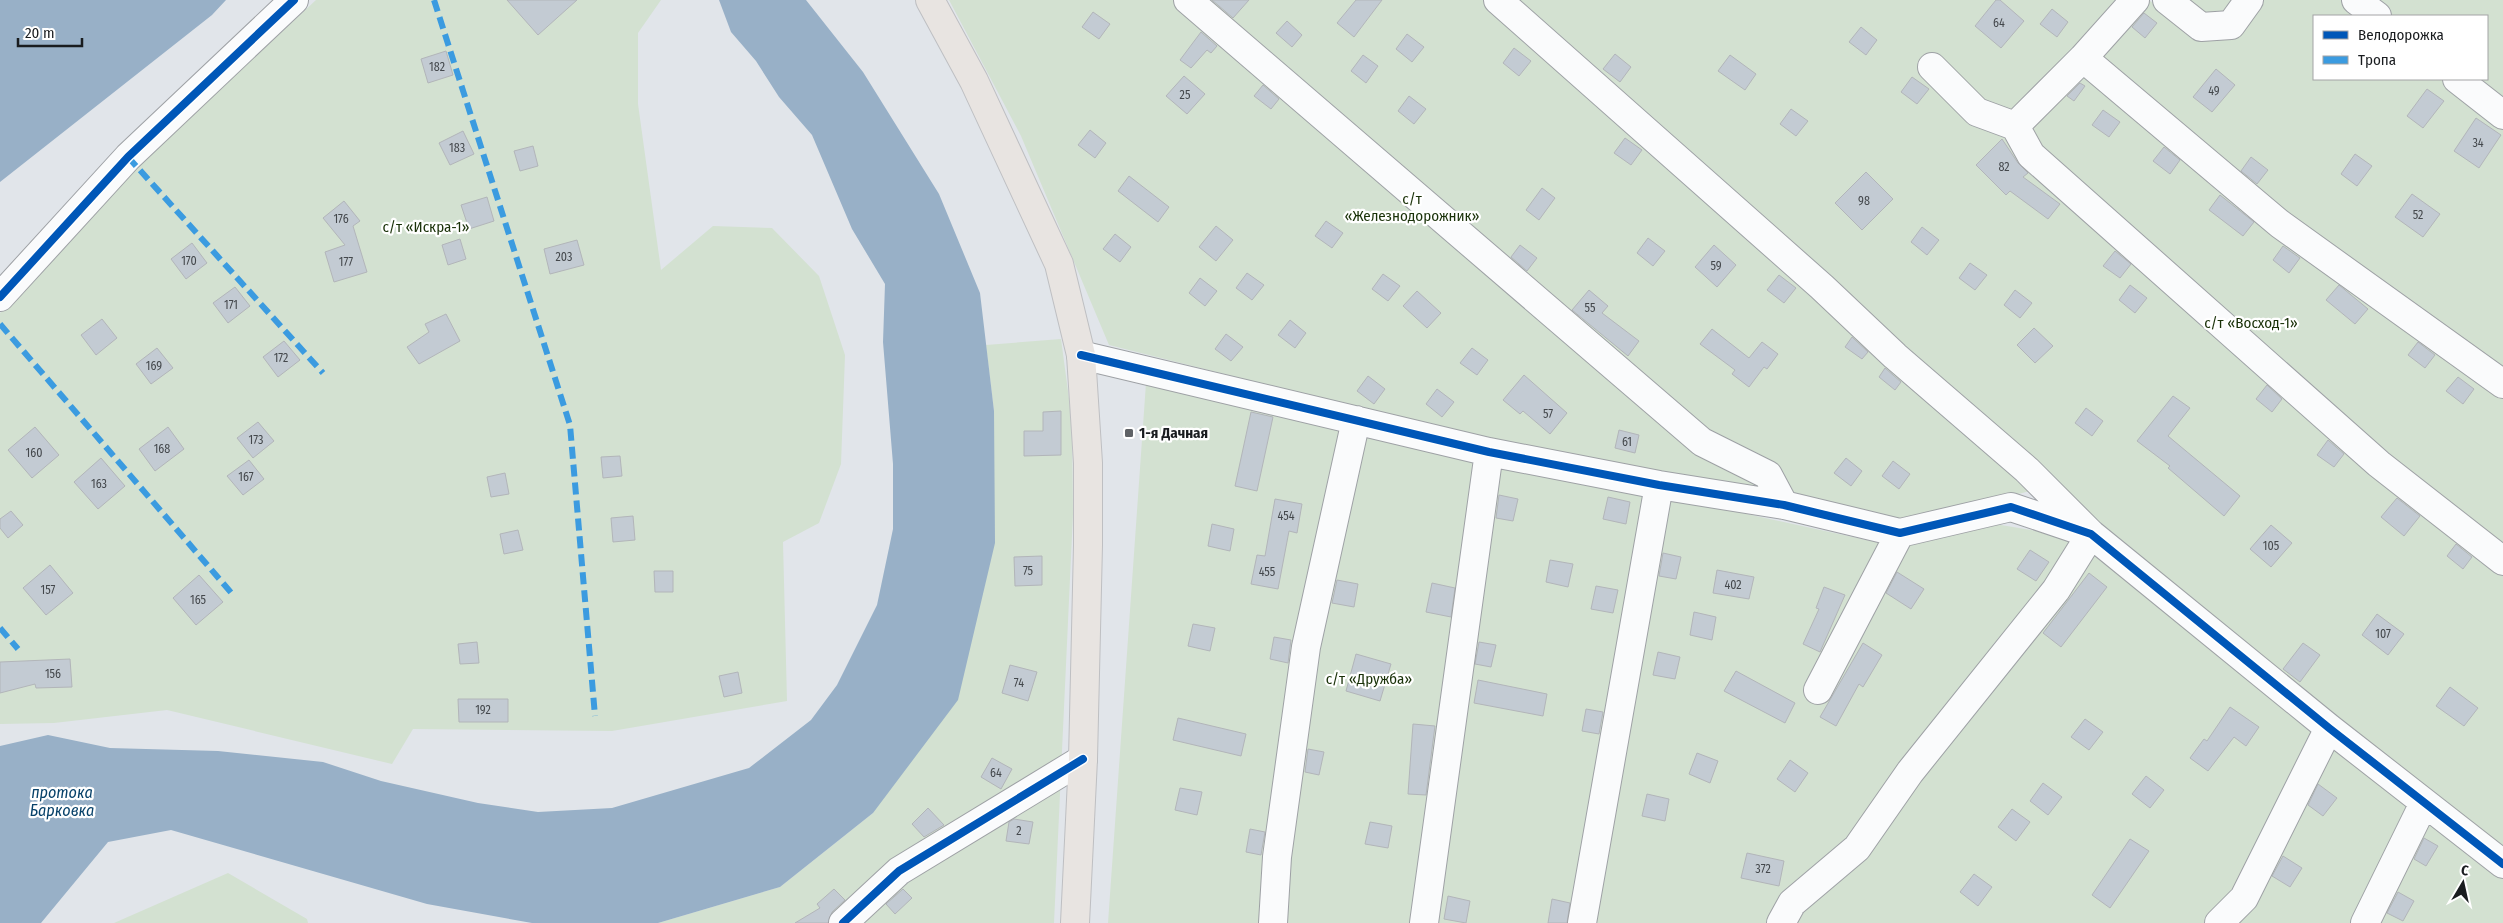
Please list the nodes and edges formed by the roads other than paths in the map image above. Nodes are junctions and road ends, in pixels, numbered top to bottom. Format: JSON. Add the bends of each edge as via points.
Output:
{"nodes":[{"id":1,"x":294,"y":0,"type":"edge"},
{"id":2,"x":930,"y":0,"type":"edge"},
{"id":3,"x":1188,"y":0,"type":"edge"},
{"id":4,"x":1498,"y":0,"type":"edge"},
{"id":5,"x":2135,"y":0,"type":"edge"},
{"id":6,"x":2166,"y":0,"type":"edge"},
{"id":7,"x":2249,"y":0,"type":"edge"},
{"id":8,"x":2356,"y":0,"type":"edge"},
{"id":9,"x":2376,"y":15,"type":"edge"},
{"id":10,"x":2083,"y":58,"type":"junction"},
{"id":11,"x":1932,"y":67,"type":"dead end"},
{"id":12,"x":2457,"y":80,"type":"edge"},
{"id":13,"x":2503,"y":115,"type":"edge"},
{"id":14,"x":2015,"y":126,"type":"junction"},
{"id":15,"x":0,"y":297,"type":"edge"},
{"id":16,"x":1081,"y":355,"type":"junction"},
{"id":17,"x":2503,"y":384,"type":"edge"},
{"id":18,"x":1356,"y":420,"type":"junction"},
{"id":19,"x":1489,"y":452,"type":"junction"},
{"id":20,"x":1659,"y":485,"type":"junction"},
{"id":21,"x":1784,"y":506,"type":"junction"},
{"id":22,"x":1900,"y":533,"type":"junction"},
{"id":23,"x":2091,"y":534,"type":"junction"},
{"id":24,"x":2503,"y":561,"type":"edge"},
{"id":25,"x":1818,"y":690,"type":"dead end"},
{"id":26,"x":2329,"y":728,"type":"junction"},
{"id":27,"x":1083,"y":759,"type":"junction"},
{"id":28,"x":2424,"y":803,"type":"junction"},
{"id":29,"x":2502,"y":862,"type":"edge"},
{"id":30,"x":843,"y":923,"type":"edge"},
{"id":31,"x":1075,"y":923,"type":"edge"},
{"id":32,"x":1273,"y":923,"type":"edge"},
{"id":33,"x":1424,"y":923,"type":"edge"},
{"id":34,"x":1582,"y":923,"type":"edge"},
{"id":35,"x":1781,"y":923,"type":"edge"},
{"id":36,"x":2219,"y":923,"type":"edge"},
{"id":37,"x":2365,"y":923,"type":"edge"}],
"edges":[{"from":1,"to":15,"type":"street","via":[[128,157]]},
{"from":2,"to":16,"type":"main road","via":[[974,81],[1060,264]]},
{"from":3,"to":21,"type":"street","via":[[1702,442],[1768,475]]},
{"from":4,"to":23,"type":"street","via":[[1815,280],[1895,356],[2028,470]]},
{"from":5,"to":10,"type":"street"},
{"from":6,"to":7,"type":"street","via":[[2201,27],[2231,25]]},
{"from":8,"to":9,"type":"street"},
{"from":10,"to":14,"type":"street"},
{"from":10,"to":17,"type":"street","via":[[2280,224]]},
{"from":11,"to":14,"type":"street","via":[[1977,112]]},
{"from":12,"to":13,"type":"street"},
{"from":14,"to":24,"type":"street","via":[[2031,155],[2226,329],[2379,464]]},
{"from":16,"to":18,"type":"street"},
{"from":16,"to":27,"type":"main road","via":[[1088,463]]},
{"from":18,"to":19,"type":"street"},
{"from":18,"to":32,"type":"street","via":[[1306,647],[1277,857]]},
{"from":19,"to":20,"type":"street"},
{"from":19,"to":33,"type":"street"},
{"from":20,"to":21,"type":"street"},
{"from":20,"to":34,"type":"street"},
{"from":21,"to":22,"type":"street"},
{"from":22,"to":23,"type":"street","via":[[2011,507]]},
{"from":22,"to":25,"type":"street"},
{"from":23,"to":26,"type":"street"},
{"from":23,"to":35,"type":"street","via":[[2056,590],[1910,772],[1857,848],[1792,903]]},
{"from":26,"to":28,"type":"street"},
{"from":26,"to":36,"type":"street","via":[[2244,898]]},
{"from":27,"to":30,"type":"street","via":[[899,870]]},
{"from":27,"to":31,"type":"main road"},
{"from":28,"to":29,"type":"street"},
{"from":28,"to":37,"type":"street"}]}
